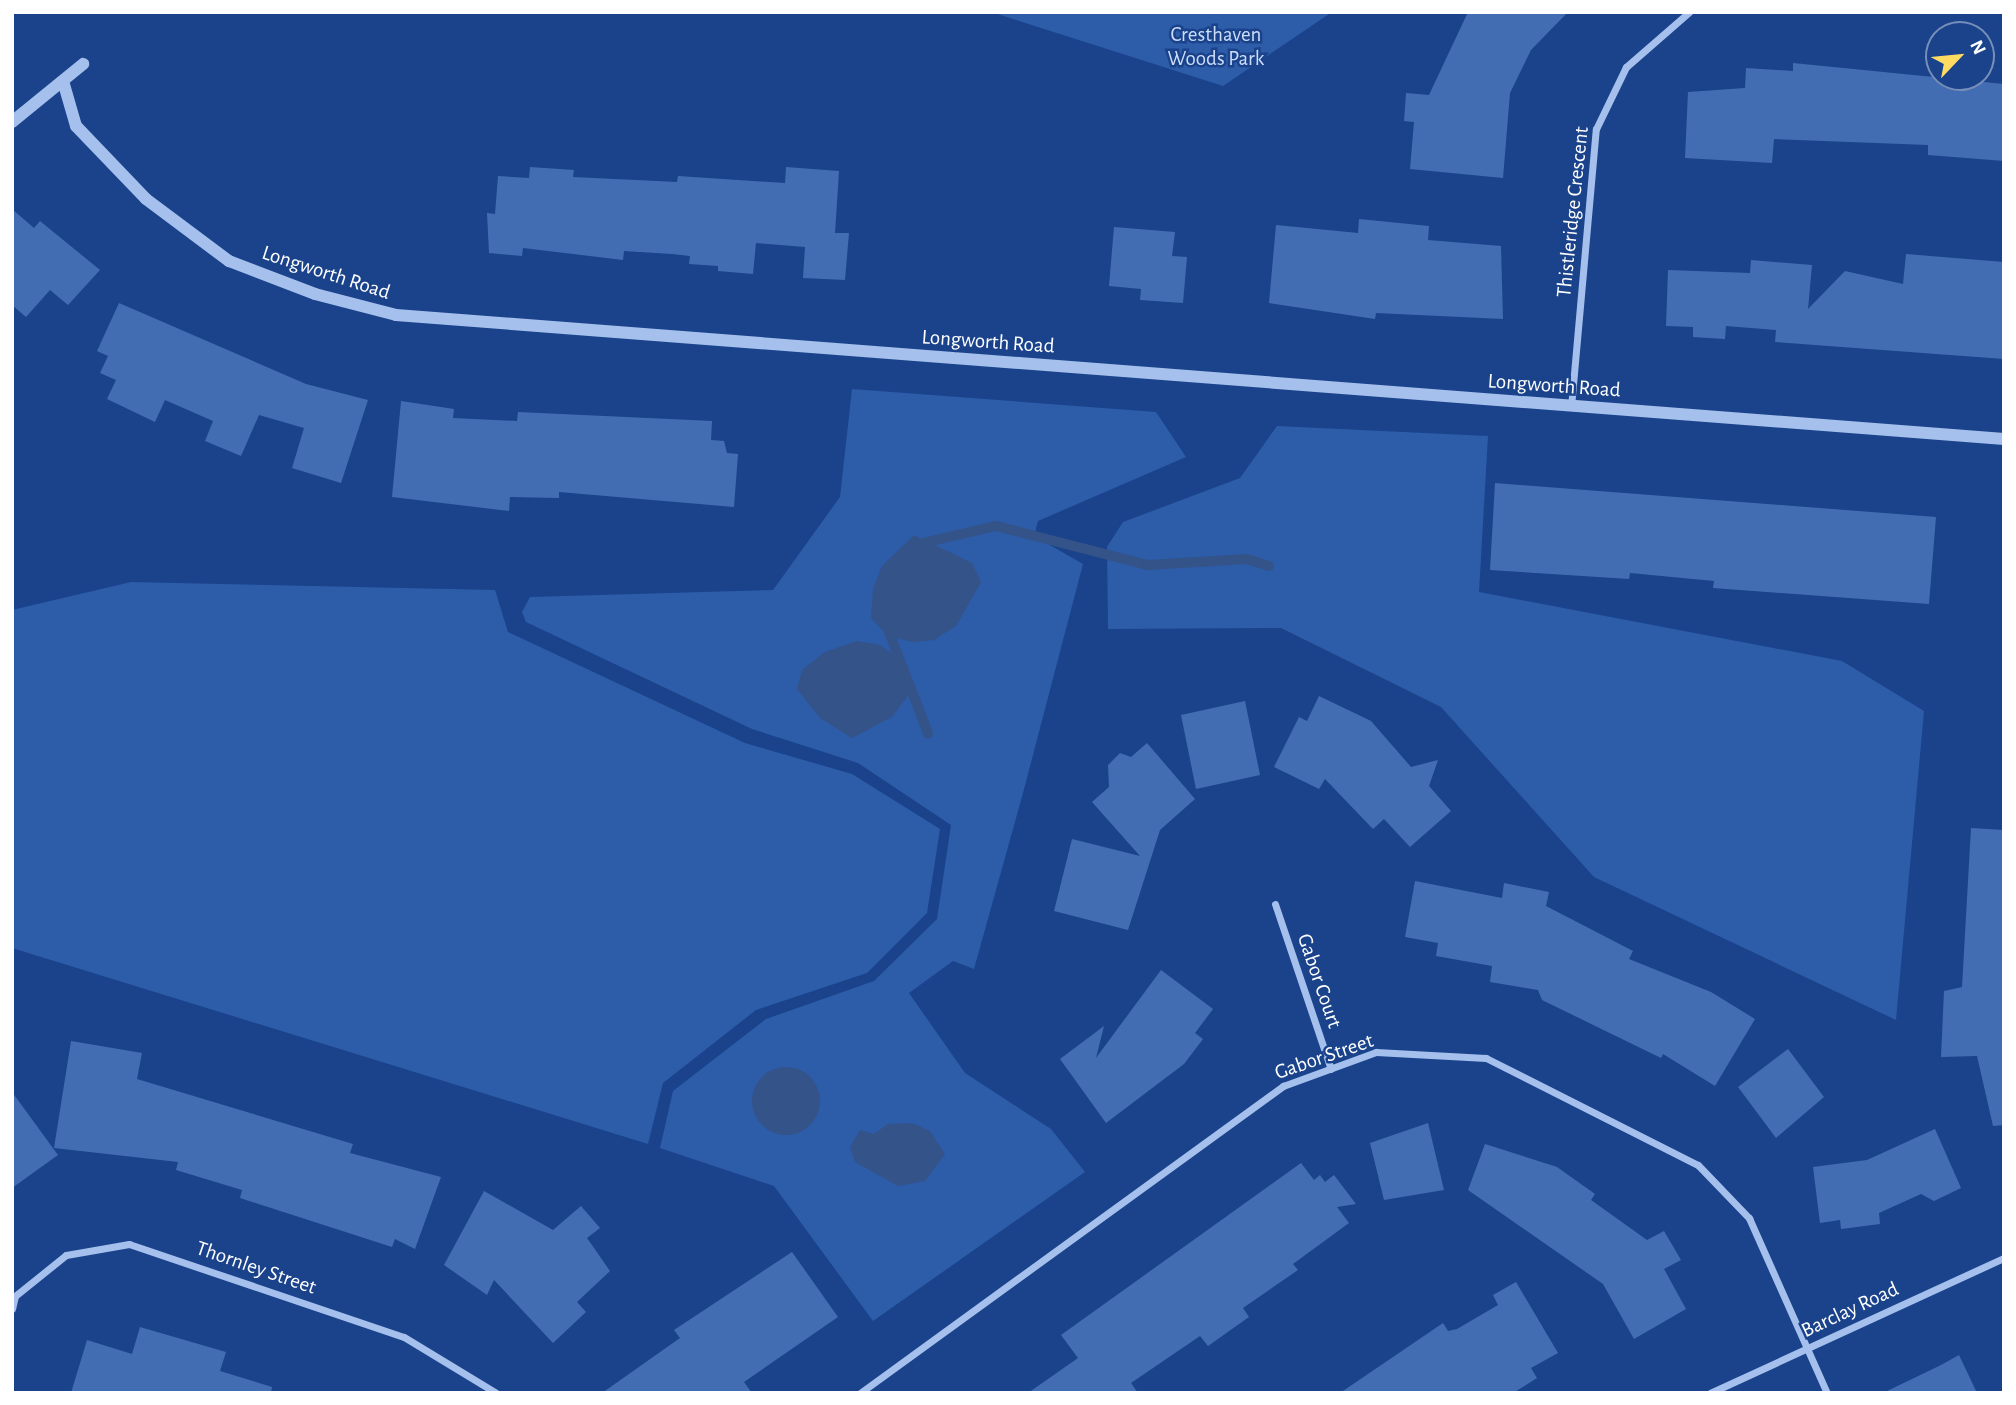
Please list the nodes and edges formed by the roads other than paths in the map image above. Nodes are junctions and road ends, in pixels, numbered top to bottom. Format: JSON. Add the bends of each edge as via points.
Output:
{"nodes":[{"id":1,"x":1689,"y":12,"type":"edge"},
{"id":2,"x":83,"y":64,"type":"dead end"},
{"id":3,"x":63,"y":81,"type":"junction"},
{"id":4,"x":12,"y":122,"type":"edge"},
{"id":5,"x":1571,"y":407,"type":"junction"},
{"id":6,"x":2004,"y":439,"type":"edge"},
{"id":7,"x":1275,"y":904,"type":"dead end"},
{"id":8,"x":1331,"y":1069,"type":"junction"},
{"id":9,"x":2004,"y":1258,"type":"edge"},
{"id":10,"x":12,"y":1308,"type":"edge"},
{"id":11,"x":1808,"y":1348,"type":"junction"},
{"id":12,"x":496,"y":1393,"type":"edge"},
{"id":13,"x":860,"y":1393,"type":"edge"},
{"id":14,"x":1710,"y":1393,"type":"edge"},
{"id":15,"x":1827,"y":1393,"type":"edge"}],
"edges":[{"from":1,"to":5,"type":"street","name":"Thistleridge Crescent","via":[[1626,67],[1595,129]]},
{"from":2,"to":3,"type":"street"},
{"from":3,"to":4,"type":"street"},
{"from":3,"to":5,"type":"street","name":"Longworth Road","via":[[76,126],[146,199],[229,261],[315,294],[396,315]]},
{"from":5,"to":6,"type":"street","name":"Longworth Road"},
{"from":7,"to":8,"type":"street","name":"Gabor Court"},
{"from":8,"to":11,"type":"street","name":"Gabor Street","via":[[1376,1052],[1486,1058],[1698,1165],[1749,1218]]},
{"from":8,"to":13,"type":"street","name":"Gabor Street","via":[[1283,1086]]},
{"from":9,"to":11,"type":"street","name":"Barclay Road"},
{"from":10,"to":12,"type":"street","name":"Thornley Street","via":[[15,1296],[66,1255],[130,1244],[404,1337]]},
{"from":11,"to":14,"type":"street","name":"Barclay Road"},
{"from":11,"to":15,"type":"street"}]}
